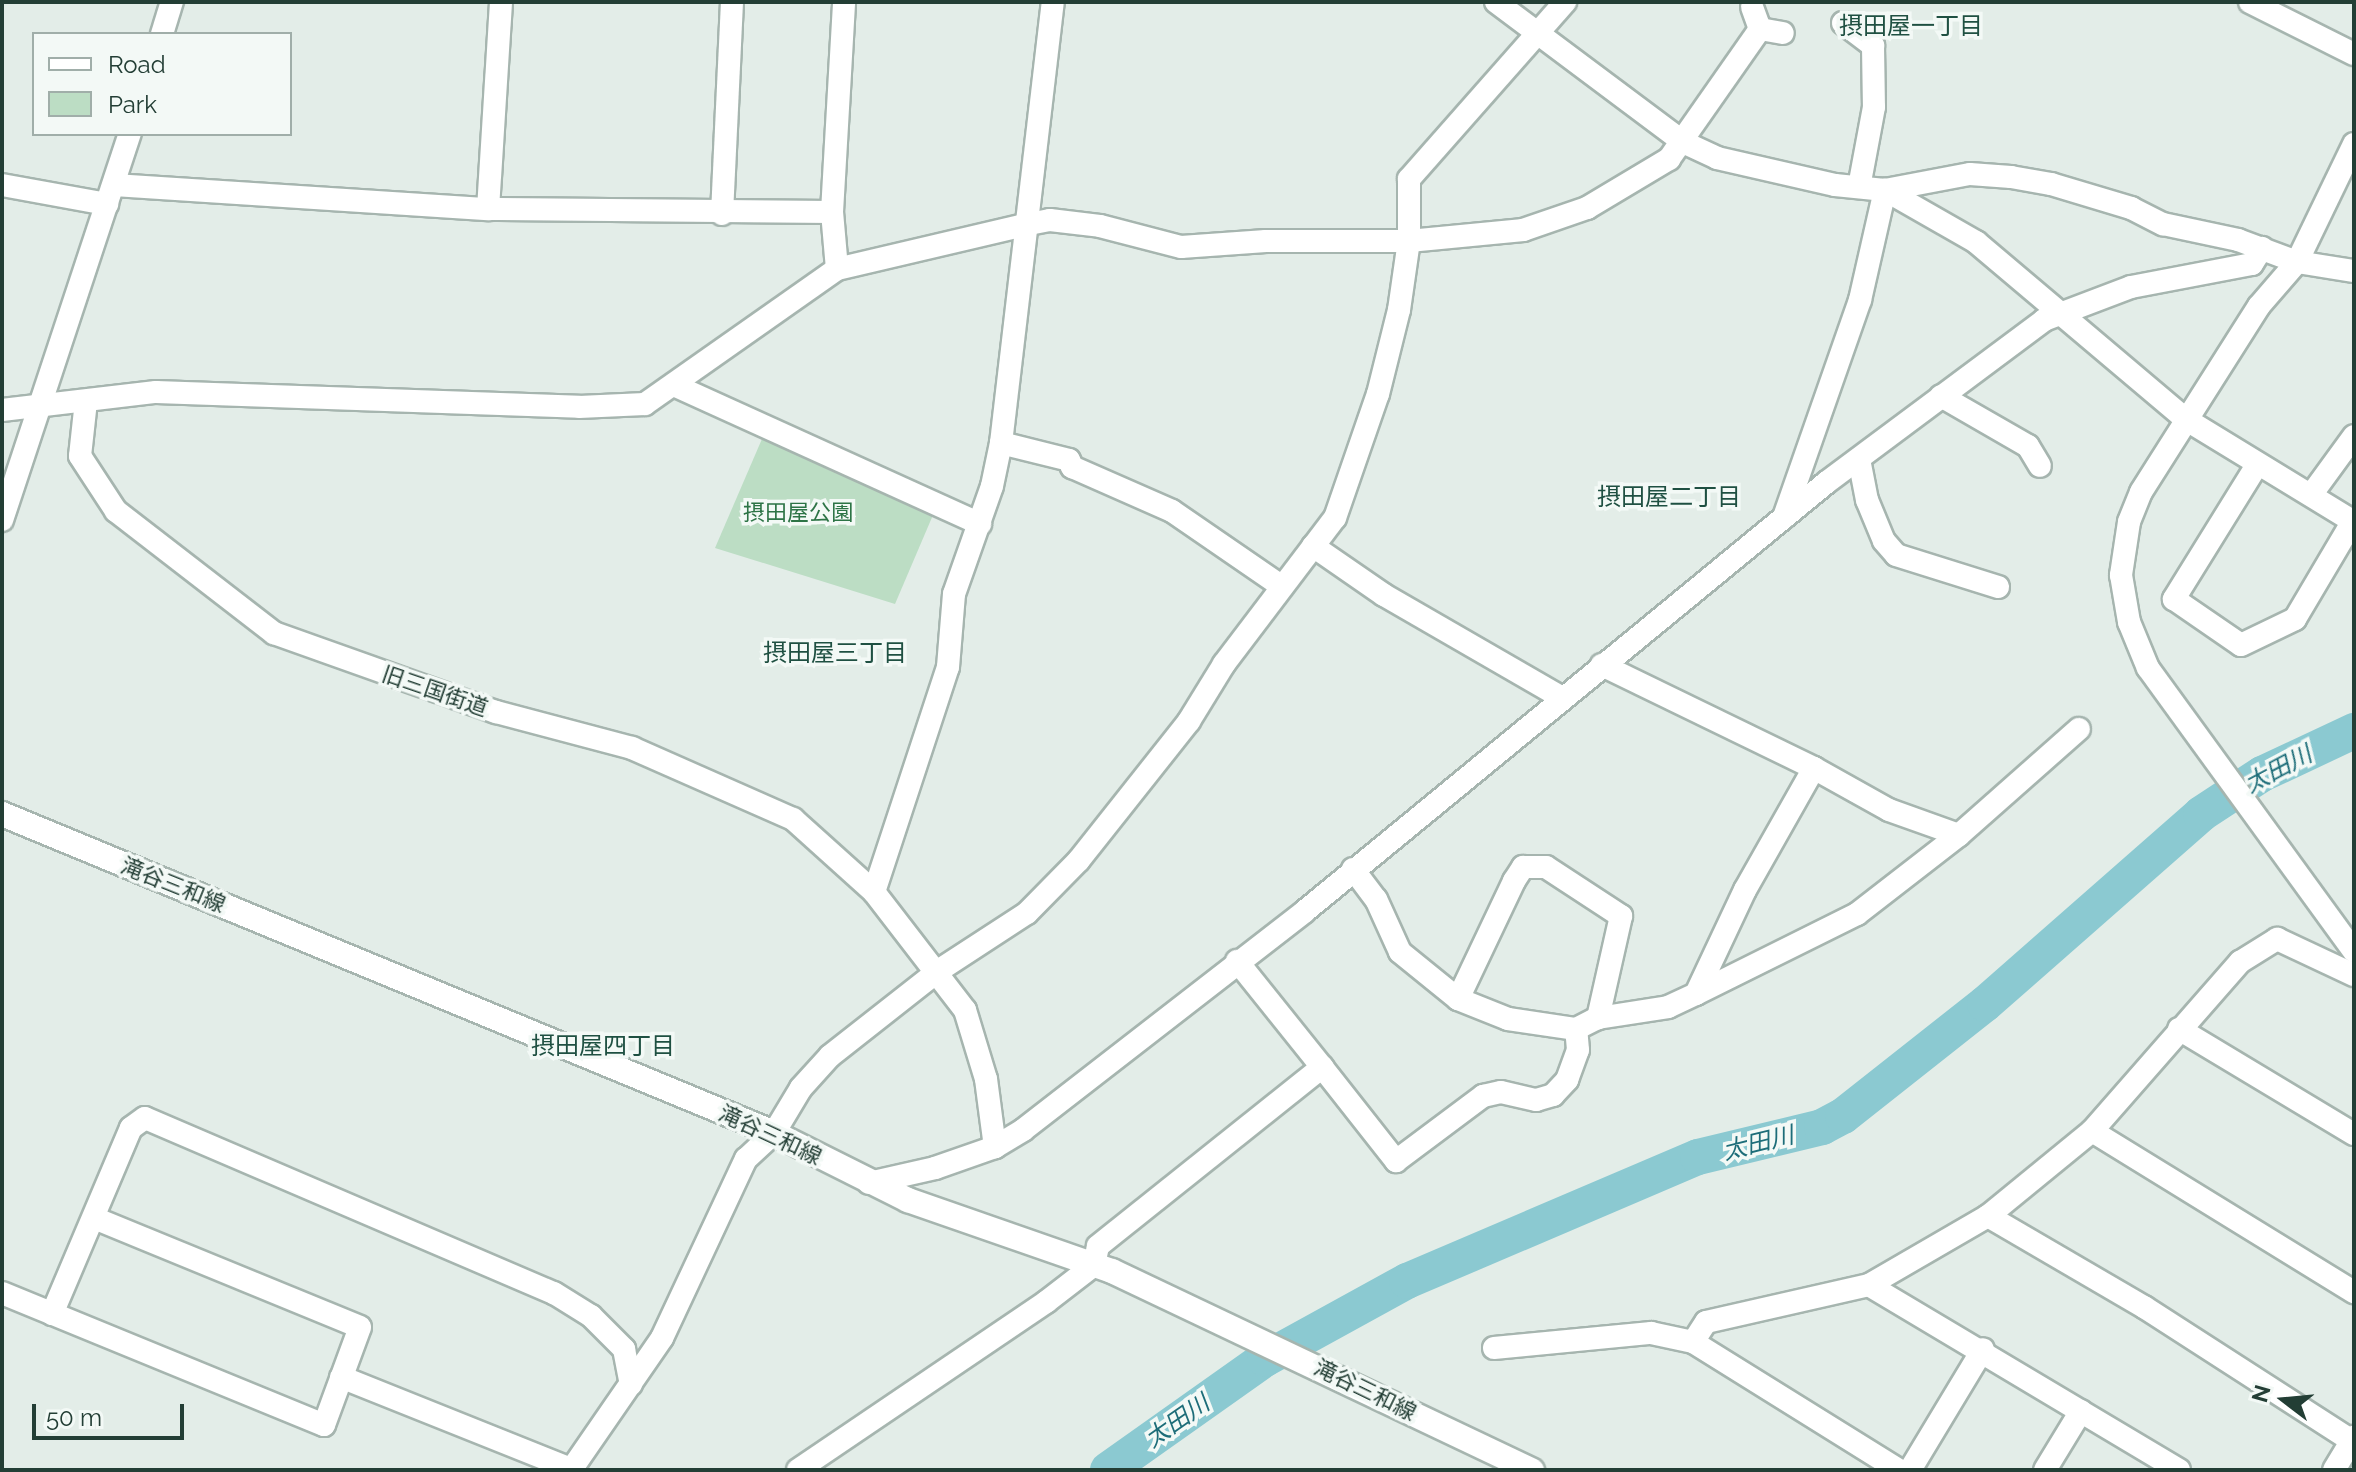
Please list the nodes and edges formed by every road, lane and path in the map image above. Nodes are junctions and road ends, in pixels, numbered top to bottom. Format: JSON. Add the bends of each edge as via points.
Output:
{"nodes":[{"id":1,"x":172,"y":2,"type":"edge"},
{"id":2,"x":501,"y":2,"type":"edge"},
{"id":3,"x":732,"y":2,"type":"edge"},
{"id":4,"x":844,"y":2,"type":"edge"},
{"id":5,"x":1053,"y":2,"type":"edge"},
{"id":6,"x":1496,"y":2,"type":"edge"},
{"id":7,"x":1565,"y":2,"type":"edge"},
{"id":8,"x":2250,"y":2,"type":"edge"},
{"id":9,"x":1752,"y":7,"type":"dead end"},
{"id":10,"x":1843,"y":23,"type":"dead end"},
{"id":11,"x":1760,"y":29,"type":"junction"},
{"id":12,"x":163,"y":32,"type":"edge"},
{"id":13,"x":1535,"y":32,"type":"junction"},
{"id":14,"x":1783,"y":33,"type":"dead end"},
{"id":15,"x":2354,"y":54,"type":"edge"},
{"id":16,"x":129,"y":136,"type":"edge"},
{"id":17,"x":1683,"y":142,"type":"junction"},
{"id":18,"x":2354,"y":144,"type":"edge"},
{"id":19,"x":2,"y":185,"type":"edge"},
{"id":20,"x":1859,"y":187,"type":"junction"},
{"id":21,"x":1885,"y":190,"type":"junction"},
{"id":22,"x":110,"y":194,"type":"junction"},
{"id":23,"x":488,"y":209,"type":"junction"},
{"id":24,"x":832,"y":212,"type":"junction"},
{"id":25,"x":722,"y":214,"type":"junction"},
{"id":26,"x":1029,"y":224,"type":"junction"},
{"id":27,"x":1409,"y":241,"type":"junction"},
{"id":28,"x":2262,"y":248,"type":"junction"},
{"id":29,"x":2297,"y":262,"type":"junction"},
{"id":30,"x":837,"y":269,"type":"junction"},
{"id":31,"x":2354,"y":271,"type":"edge"},
{"id":32,"x":2063,"y":315,"type":"junction"},
{"id":33,"x":676,"y":386,"type":"junction"},
{"id":34,"x":1941,"y":396,"type":"junction"},
{"id":35,"x":86,"y":401,"type":"junction"},
{"id":36,"x":38,"y":408,"type":"junction"},
{"id":37,"x":2,"y":410,"type":"edge"},
{"id":38,"x":2187,"y":420,"type":"junction"},
{"id":39,"x":2354,"y":436,"type":"edge"},
{"id":40,"x":1001,"y":443,"type":"junction"},
{"id":41,"x":1859,"y":459,"type":"junction"},
{"id":42,"x":2257,"y":465,"type":"junction"},
{"id":43,"x":2040,"y":466,"type":"dead end"},
{"id":44,"x":2311,"y":495,"type":"junction"},
{"id":45,"x":2,"y":520,"type":"edge"},
{"id":46,"x":2353,"y":521,"type":"edge"},
{"id":47,"x":1782,"y":522,"type":"junction"},
{"id":48,"x":980,"y":524,"type":"junction"},
{"id":49,"x":1313,"y":546,"type":"junction"},
{"id":50,"x":1281,"y":586,"type":"junction"},
{"id":51,"x":1998,"y":587,"type":"dead end"},
{"id":52,"x":1602,"y":665,"type":"junction"},
{"id":53,"x":1561,"y":697,"type":"junction"},
{"id":54,"x":2079,"y":729,"type":"dead end"},
{"id":55,"x":1814,"y":768,"type":"junction"},
{"id":56,"x":2,"y":814,"type":"edge"},
{"id":57,"x":1959,"y":835,"type":"junction"},
{"id":58,"x":1353,"y":869,"type":"junction"},
{"id":59,"x":874,"y":892,"type":"junction"},
{"id":60,"x":2354,"y":952,"type":"edge"},
{"id":61,"x":1237,"y":961,"type":"junction"},
{"id":62,"x":938,"y":971,"type":"junction"},
{"id":63,"x":2354,"y":975,"type":"edge"},
{"id":64,"x":1696,"y":994,"type":"junction"},
{"id":65,"x":1458,"y":999,"type":"junction"},
{"id":66,"x":1598,"y":1018,"type":"junction"},
{"id":67,"x":1576,"y":1029,"type":"junction"},
{"id":68,"x":2179,"y":1029,"type":"junction"},
{"id":69,"x":1322,"y":1067,"type":"junction"},
{"id":70,"x":2092,"y":1131,"type":"junction"},
{"id":71,"x":774,"y":1133,"type":"junction"},
{"id":72,"x":2354,"y":1134,"type":"edge"},
{"id":73,"x":995,"y":1147,"type":"junction"},
{"id":74,"x":869,"y":1183,"type":"junction"},
{"id":75,"x":1988,"y":1216,"type":"junction"},
{"id":76,"x":94,"y":1218,"type":"junction"},
{"id":77,"x":1094,"y":1265,"type":"junction"},
{"id":78,"x":1869,"y":1285,"type":"junction"},
{"id":79,"x":2354,"y":1292,"type":"edge"},
{"id":80,"x":2,"y":1293,"type":"edge"},
{"id":81,"x":52,"y":1314,"type":"junction"},
{"id":82,"x":1693,"y":1342,"type":"junction"},
{"id":83,"x":1494,"y":1348,"type":"dead end"},
{"id":84,"x":1983,"y":1349,"type":"junction"},
{"id":85,"x":341,"y":1377,"type":"junction"},
{"id":86,"x":631,"y":1384,"type":"junction"},
{"id":87,"x":2081,"y":1411,"type":"junction"},
{"id":88,"x":2353,"y":1439,"type":"edge"},
{"id":89,"x":571,"y":1470,"type":"edge"},
{"id":90,"x":798,"y":1470,"type":"edge"},
{"id":91,"x":1532,"y":1470,"type":"edge"},
{"id":92,"x":1899,"y":1470,"type":"edge"},
{"id":93,"x":1910,"y":1470,"type":"edge"},
{"id":94,"x":2045,"y":1470,"type":"edge"},
{"id":95,"x":2179,"y":1470,"type":"edge"},
{"id":96,"x":2334,"y":1470,"type":"edge"}],
"edges":[{"from":1,"to":12,"type":"street"},
{"from":2,"to":23,"type":"street"},
{"from":3,"to":25,"type":"street"},
{"from":4,"to":24,"type":"street"},
{"from":5,"to":26,"type":"street"},
{"from":6,"to":13,"type":"street"},
{"from":7,"to":13,"type":"street"},
{"from":8,"to":15,"type":"street"},
{"from":9,"to":11,"type":"street"},
{"from":10,"to":20,"type":"street","via":[[1873,46],[1874,107]]},
{"from":11,"to":14,"type":"street"},
{"from":11,"to":17,"type":"street"},
{"from":13,"to":17,"type":"street"},
{"from":13,"to":27,"type":"street","via":[[1409,179]]},
{"from":16,"to":22,"type":"street"},
{"from":17,"to":20,"type":"street","via":[[1741,165]]},
{"from":17,"to":27,"type":"street","via":[[1656,168],[1548,224]]},
{"from":18,"to":29,"type":"street"},
{"from":19,"to":22,"type":"street"},
{"from":20,"to":21,"type":"street"},
{"from":21,"to":28,"type":"street","via":[[1970,174],[2011,177]]},
{"from":21,"to":32,"type":"street","via":[[1976,242]]},
{"from":21,"to":47,"type":"street","via":[[1860,300]]},
{"from":22,"to":23,"type":"street"},
{"from":22,"to":36,"type":"street"},
{"from":23,"to":25,"type":"street"},
{"from":24,"to":25,"type":"street"},
{"from":24,"to":30,"type":"street"},
{"from":26,"to":27,"type":"street","via":[[1050,220],[1100,226],[1181,247]]},
{"from":26,"to":30,"type":"street"},
{"from":26,"to":40,"type":"street"},
{"from":27,"to":49,"type":"street","via":[[1378,394],[1348,488],[1335,518]]},
{"from":28,"to":29,"type":"street"},
{"from":28,"to":32,"type":"street","via":[[2252,264],[2131,287]]},
{"from":29,"to":31,"type":"street"},
{"from":29,"to":38,"type":"street","via":[[2259,306]]},
{"from":30,"to":33,"type":"street"},
{"from":32,"to":34,"type":"street","via":[[2044,320]]},
{"from":32,"to":38,"type":"street"},
{"from":33,"to":35,"type":"street","via":[[645,404],[628,406],[156,392]]},
{"from":33,"to":48,"type":"street"},
{"from":34,"to":41,"type":"street"},
{"from":34,"to":43,"type":"street","via":[[2028,446]]},
{"from":35,"to":36,"type":"street"},
{"from":35,"to":59,"type":"street","name":"旧三国街道","via":[[80,456],[116,511],[274,633],[496,712],[632,748],[775,807]]},
{"from":36,"to":37,"type":"street"},
{"from":36,"to":45,"type":"street"},
{"from":38,"to":42,"type":"street"},
{"from":38,"to":60,"type":"street","via":[[2141,492],[2129,522],[2121,575],[2138,646],[2178,713]]},
{"from":39,"to":44,"type":"street"},
{"from":40,"to":48,"type":"street"},
{"from":40,"to":50,"type":"street","via":[[1069,460],[1072,467],[1172,511]]},
{"from":41,"to":47,"type":"street"},
{"from":41,"to":51,"type":"street","via":[[1867,500],[1884,541],[1896,555]]},
{"from":42,"to":44,"type":"street"},
{"from":42,"to":46,"type":"street","via":[[2174,599],[2241,645],[2295,619]]},
{"from":44,"to":46,"type":"street"},
{"from":47,"to":52,"type":"street"},
{"from":48,"to":59,"type":"street","via":[[954,594],[941,691]]},
{"from":49,"to":50,"type":"street"},
{"from":49,"to":53,"type":"street","via":[[1384,595]]},
{"from":50,"to":62,"type":"street","via":[[1189,721],[1079,860],[1027,913]]},
{"from":52,"to":53,"type":"street"},
{"from":52,"to":55,"type":"street"},
{"from":53,"to":58,"type":"street"},
{"from":54,"to":57,"type":"street"},
{"from":55,"to":57,"type":"street","via":[[1889,810]]},
{"from":55,"to":64,"type":"street","via":[[1745,890]]},
{"from":56,"to":71,"type":"main road","name":"滝谷三和線"},
{"from":57,"to":64,"type":"street","via":[[1857,914]]},
{"from":58,"to":61,"type":"street"},
{"from":58,"to":65,"type":"street","via":[[1376,899],[1400,952]]},
{"from":59,"to":62,"type":"street","name":"旧三国街道"},
{"from":61,"to":69,"type":"street"},
{"from":61,"to":73,"type":"street"},
{"from":62,"to":71,"type":"street","via":[[830,1056],[801,1088]]},
{"from":62,"to":73,"type":"street","name":"旧三国街道","via":[[965,1010],[976,1038]]},
{"from":63,"to":68,"type":"street","via":[[2277,939],[2240,962]]},
{"from":64,"to":66,"type":"street","via":[[1668,1007]]},
{"from":65,"to":66,"type":"street","via":[[1523,867],[1546,867],[1621,916]]},
{"from":65,"to":67,"type":"street","via":[[1508,1019]]},
{"from":66,"to":67,"type":"street"},
{"from":67,"to":69,"type":"street","via":[[1578,1050],[1567,1080],[1553,1095],[1536,1100],[1501,1092],[1483,1096],[1396,1161]]},
{"from":68,"to":70,"type":"street"},
{"from":68,"to":72,"type":"street"},
{"from":69,"to":77,"type":"street","via":[[1098,1246]]},
{"from":70,"to":75,"type":"street"},
{"from":70,"to":79,"type":"street"},
{"from":71,"to":74,"type":"main road","name":"滝谷三和線"},
{"from":71,"to":86,"type":"street","via":[[746,1159],[707,1237],[684,1301]]},
{"from":73,"to":74,"type":"street","via":[[913,1175]]},
{"from":74,"to":77,"type":"main road","name":"滝谷三和線"},
{"from":75,"to":78,"type":"street"},
{"from":75,"to":88,"type":"street"},
{"from":76,"to":81,"type":"street"},
{"from":76,"to":85,"type":"street","via":[[360,1327]]},
{"from":76,"to":86,"type":"street","via":[[131,1128],[145,1118],[153,1120],[554,1293],[591,1316],[624,1349]]},
{"from":77,"to":90,"type":"street"},
{"from":77,"to":91,"type":"main road","name":"滝谷三和線","via":[[1217,1318]]},
{"from":78,"to":82,"type":"street","via":[[1706,1322]]},
{"from":78,"to":84,"type":"street"},
{"from":80,"to":81,"type":"street"},
{"from":81,"to":85,"type":"street","via":[[324,1425]]},
{"from":82,"to":83,"type":"street","via":[[1651,1333]]},
{"from":82,"to":92,"type":"street"},
{"from":84,"to":87,"type":"street"},
{"from":84,"to":93,"type":"street"},
{"from":85,"to":89,"type":"street"},
{"from":86,"to":89,"type":"street"},
{"from":87,"to":94,"type":"street"},
{"from":87,"to":95,"type":"street"},
{"from":88,"to":96,"type":"street"}]}
